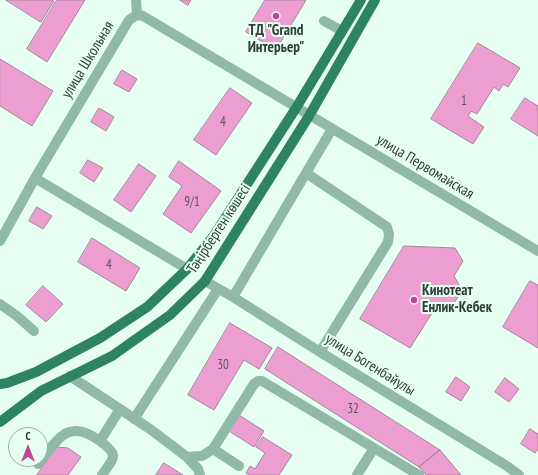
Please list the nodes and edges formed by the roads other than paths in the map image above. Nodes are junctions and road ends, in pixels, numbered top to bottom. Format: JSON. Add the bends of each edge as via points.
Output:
{"nodes":[{"id":1,"x":136,"y":0,"type":"edge"},
{"id":2,"x":361,"y":0,"type":"edge"},
{"id":3,"x":375,"y":0,"type":"edge"},
{"id":4,"x":137,"y":15,"type":"junction"},
{"id":5,"x":324,"y":21,"type":"dead end"},
{"id":6,"x":342,"y":31,"type":"junction"},
{"id":7,"x":296,"y":108,"type":"junction"},
{"id":8,"x":309,"y":116,"type":"junction"},
{"id":9,"x":332,"y":129,"type":"junction"},
{"id":10,"x":306,"y":173,"type":"junction"},
{"id":11,"x":35,"y":178,"type":"junction"},
{"id":12,"x":0,"y":241,"type":"edge"},
{"id":13,"x":538,"y":251,"type":"edge"},
{"id":14,"x":187,"y":269,"type":"junction"},
{"id":15,"x":205,"y":281,"type":"junction"},
{"id":16,"x":218,"y":289,"type":"junction"},
{"id":17,"x":233,"y":297,"type":"junction"},
{"id":18,"x":0,"y":304,"type":"edge"},
{"id":19,"x":34,"y":331,"type":"dead end"},
{"id":20,"x":320,"y":352,"type":"junction"},
{"id":21,"x":70,"y":376,"type":"junction"},
{"id":22,"x":0,"y":384,"type":"edge"},
{"id":23,"x":120,"y":410,"type":"junction"},
{"id":24,"x":134,"y":419,"type":"junction"},
{"id":25,"x":0,"y":422,"type":"edge"},
{"id":26,"x":100,"y":441,"type":"junction"},
{"id":27,"x":374,"y":448,"type":"junction"},
{"id":28,"x":213,"y":449,"type":"junction"},
{"id":29,"x":48,"y":452,"type":"edge"},
{"id":30,"x":187,"y":457,"type":"junction"},
{"id":31,"x":239,"y":466,"type":"dead end"},
{"id":32,"x":102,"y":475,"type":"edge"},
{"id":33,"x":200,"y":475,"type":"edge"},
{"id":34,"x":357,"y":475,"type":"edge"},
{"id":35,"x":419,"y":475,"type":"edge"},
{"id":36,"x":519,"y":475,"type":"edge"}],
"edges":[{"from":1,"to":4,"type":"street"},
{"from":2,"to":6,"type":"main road","name":"Тәңірберген көшесі"},
{"from":3,"to":8,"type":"main road","name":"Тәңірберген көшесі"},
{"from":4,"to":7,"type":"street","name":"улица Школьная","via":[[143,16]]},
{"from":4,"to":11,"type":"street","name":"улица Школьная","via":[[129,20]]},
{"from":5,"to":6,"type":"street"},
{"from":6,"to":7,"type":"main road","name":"Тәңірберген көшесі"},
{"from":7,"to":8,"type":"street","name":"улица Первомайская"},
{"from":7,"to":14,"type":"main road","name":"Тәңірберген көшесі","via":[[213,237]]},
{"from":8,"to":9,"type":"street","name":"улица Первомайская"},
{"from":8,"to":15,"type":"main road","name":"Тәңірберген көшесі"},
{"from":9,"to":10,"type":"street"},
{"from":9,"to":13,"type":"street","name":"улица Первомайская"},
{"from":10,"to":17,"type":"street"},
{"from":10,"to":20,"type":"street","via":[[387,227],[389,234],[388,242]]},
{"from":11,"to":12,"type":"street","name":"улица Школьная"},
{"from":11,"to":14,"type":"street"},
{"from":14,"to":22,"type":"main road","name":"Тәңірберген көшесі","via":[[147,307],[100,338],[36,372]]},
{"from":15,"to":16,"type":"street","name":"улица Богенбайулы"},
{"from":15,"to":21,"type":"main road","name":"Тәңірберген көшесі","via":[[170,315],[112,356]]},
{"from":16,"to":17,"type":"street","name":"улица Богенбайулы"},
{"from":16,"to":24,"type":"street"},
{"from":17,"to":20,"type":"street","name":"улица Богенбайулы"},
{"from":18,"to":19,"type":"street"},
{"from":20,"to":36,"type":"street","name":"улица Богенбайулы"},
{"from":21,"to":23,"type":"street"},
{"from":21,"to":25,"type":"main road","name":"Тәңірберген көшесі","via":[[40,391]]},
{"from":23,"to":24,"type":"street"},
{"from":23,"to":26,"type":"street"},
{"from":24,"to":30,"type":"street"},
{"from":26,"to":29,"type":"street","via":[[89,432],[70,431],[63,434]]},
{"from":26,"to":32,"type":"street","via":[[112,449],[113,454]]},
{"from":27,"to":28,"type":"street","via":[[262,381],[258,381]]},
{"from":27,"to":34,"type":"street"},
{"from":27,"to":35,"type":"street"},
{"from":28,"to":30,"type":"street","via":[[202,456]]},
{"from":28,"to":31,"type":"street"},
{"from":30,"to":33,"type":"street","via":[[198,468]]}]}
